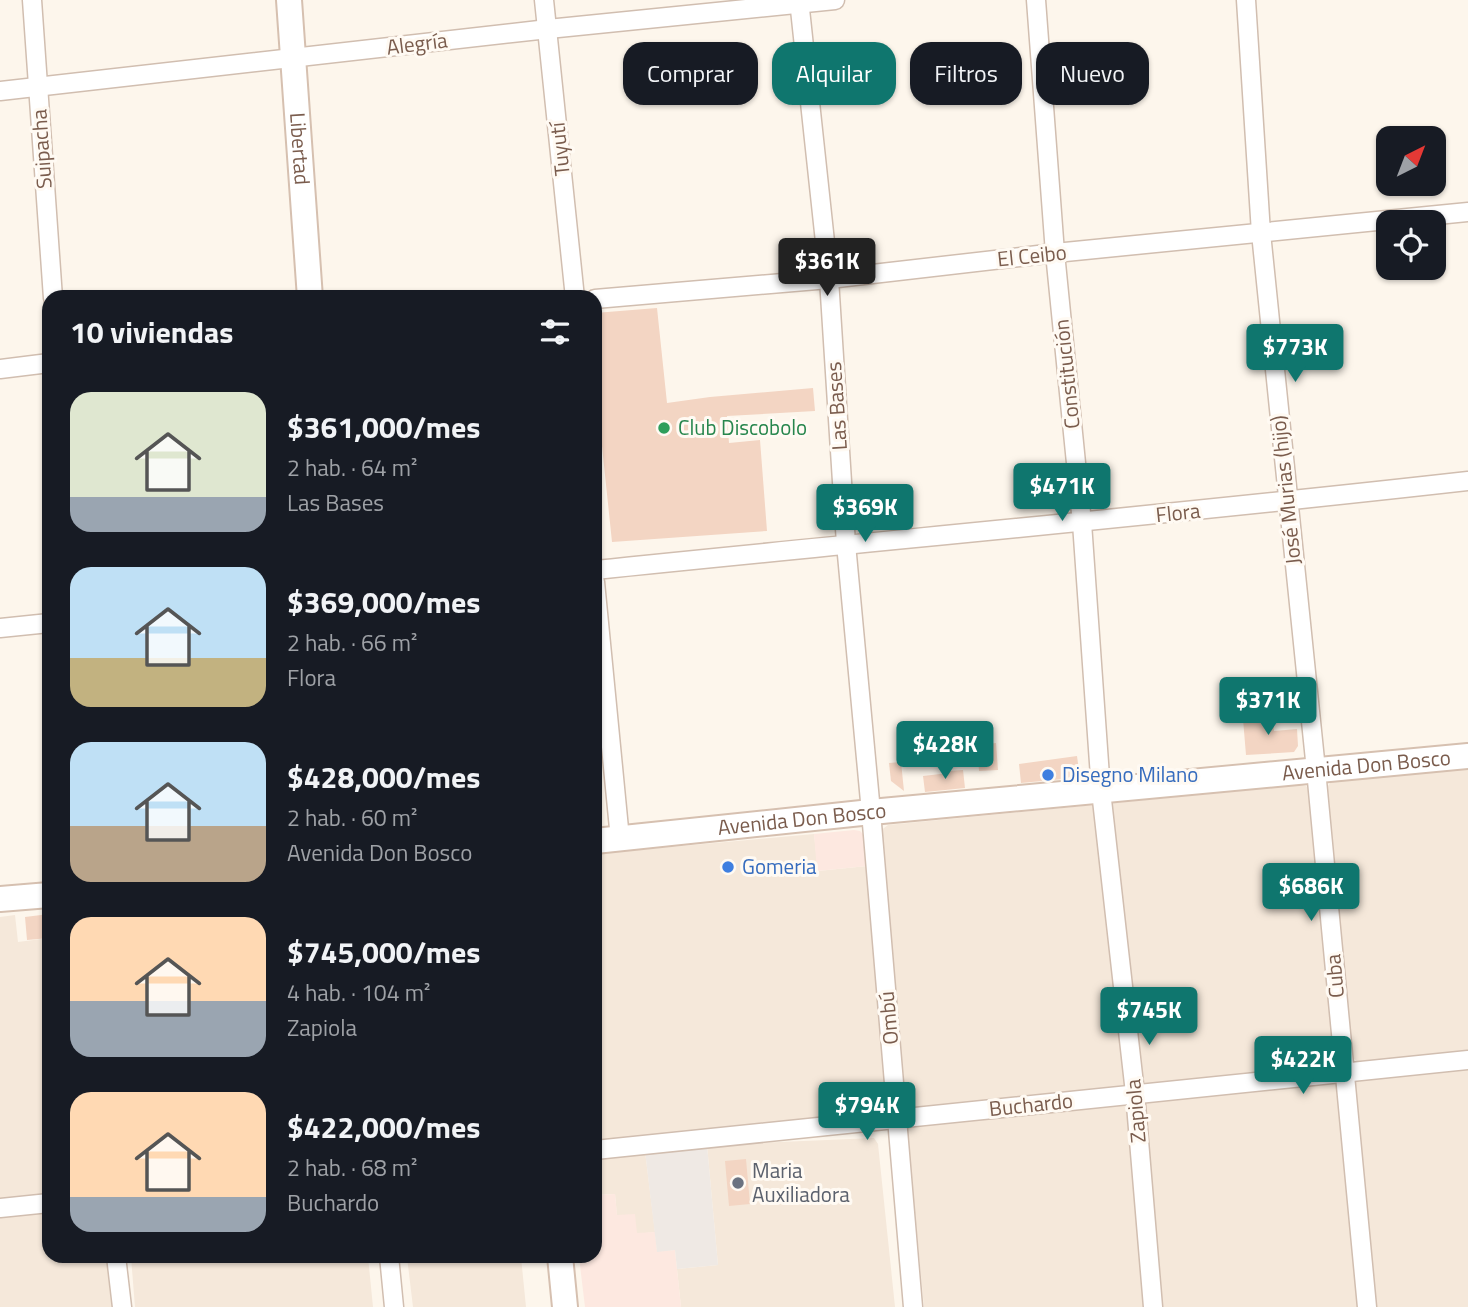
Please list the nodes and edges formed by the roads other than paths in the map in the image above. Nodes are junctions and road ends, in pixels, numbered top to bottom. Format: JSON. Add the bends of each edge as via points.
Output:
{"nodes":[{"id":1,"x":32,"y":0,"type":"edge"},
{"id":2,"x":289,"y":0,"type":"edge"},
{"id":3,"x":544,"y":0,"type":"edge"},
{"id":4,"x":835,"y":0,"type":"edge"},
{"id":5,"x":1036,"y":0,"type":"edge"},
{"id":6,"x":1246,"y":0,"type":"edge"},
{"id":7,"x":799,"y":2,"type":"edge"},
{"id":8,"x":548,"y":29,"type":"junction"},
{"id":9,"x":294,"y":58,"type":"junction"},
{"id":10,"x":38,"y":87,"type":"junction"},
{"id":11,"x":0,"y":91,"type":"edge"},
{"id":12,"x":1468,"y":212,"type":"edge"},
{"id":13,"x":1261,"y":233,"type":"junction"},
{"id":14,"x":1055,"y":253,"type":"junction"},
{"id":15,"x":829,"y":279,"type":"junction"},
{"id":16,"x":52,"y":290,"type":"edge"},
{"id":17,"x":309,"y":290,"type":"edge"},
{"id":18,"x":574,"y":290,"type":"edge"},
{"id":19,"x":602,"y":298,"type":"edge"},
{"id":20,"x":42,"y":364,"type":"edge"},
{"id":21,"x":0,"y":369,"type":"edge"},
{"id":22,"x":1468,"y":481,"type":"edge"},
{"id":23,"x":1287,"y":502,"type":"junction"},
{"id":24,"x":1082,"y":523,"type":"junction"},
{"id":25,"x":846,"y":544,"type":"junction"},
{"id":26,"x":602,"y":569,"type":"edge"},
{"id":27,"x":42,"y":624,"type":"edge"},
{"id":28,"x":0,"y":628,"type":"edge"},
{"id":29,"x":602,"y":654,"type":"edge"},
{"id":30,"x":1468,"y":756,"type":"edge"},
{"id":31,"x":1316,"y":771,"type":"junction"},
{"id":32,"x":1101,"y":791,"type":"junction"},
{"id":33,"x":871,"y":812,"type":"junction"},
{"id":34,"x":620,"y":839,"type":"junction"},
{"id":35,"x":602,"y":840,"type":"edge"},
{"id":36,"x":42,"y":896,"type":"edge"},
{"id":37,"x":0,"y":899,"type":"edge"},
{"id":38,"x":1468,"y":1060,"type":"edge"},
{"id":39,"x":1345,"y":1072,"type":"junction"},
{"id":40,"x":1135,"y":1093,"type":"junction"},
{"id":41,"x":898,"y":1119,"type":"junction"},
{"id":42,"x":602,"y":1149,"type":"edge"},
{"id":43,"x":42,"y":1204,"type":"edge"},
{"id":44,"x":0,"y":1208,"type":"edge"},
{"id":45,"x":117,"y":1263,"type":"edge"},
{"id":46,"x":390,"y":1263,"type":"edge"},
{"id":47,"x":545,"y":1263,"type":"edge"},
{"id":48,"x":561,"y":1263,"type":"edge"},
{"id":49,"x":122,"y":1307,"type":"edge"},
{"id":50,"x":394,"y":1307,"type":"edge"},
{"id":51,"x":548,"y":1307,"type":"edge"},
{"id":52,"x":565,"y":1307,"type":"edge"},
{"id":53,"x":913,"y":1307,"type":"edge"},
{"id":54,"x":1153,"y":1307,"type":"edge"},
{"id":55,"x":1367,"y":1307,"type":"edge"}],
"edges":[{"from":1,"to":10,"type":"street","name":"Suipacha"},
{"from":2,"to":9,"type":"main road","name":"Libertad"},
{"from":3,"to":8,"type":"street","name":"Tuyutí"},
{"from":4,"to":7,"type":"street","name":"Alegría"},
{"from":5,"to":14,"type":"street","name":"Constitución"},
{"from":6,"to":13,"type":"street","name":"José Murias (hijo)"},
{"from":7,"to":8,"type":"street","name":"Alegría"},
{"from":7,"to":15,"type":"street","name":"Las Bases"},
{"from":8,"to":9,"type":"street","name":"Alegría"},
{"from":8,"to":18,"type":"street","name":"Tuyutí"},
{"from":9,"to":10,"type":"street","name":"Alegría"},
{"from":9,"to":17,"type":"main road","name":"Libertad"},
{"from":10,"to":11,"type":"street","name":"Alegría"},
{"from":10,"to":16,"type":"street","name":"Suipacha"},
{"from":12,"to":13,"type":"street","name":"El Ceibo"},
{"from":13,"to":14,"type":"street","name":"El Ceibo"},
{"from":13,"to":23,"type":"street","name":"José Murias (hijo)"},
{"from":14,"to":15,"type":"street","name":"El Ceibo"},
{"from":14,"to":24,"type":"street","name":"Constitución"},
{"from":15,"to":19,"type":"street","name":"El Ceibo"},
{"from":15,"to":25,"type":"street","name":"Las Bases"},
{"from":20,"to":21,"type":"street"},
{"from":22,"to":23,"type":"street","name":"Flora"},
{"from":23,"to":24,"type":"street","name":"Flora"},
{"from":23,"to":31,"type":"street","name":"José Murias (hijo)"},
{"from":24,"to":25,"type":"street","name":"Flora"},
{"from":24,"to":32,"type":"street","name":"Constitución"},
{"from":25,"to":26,"type":"street","name":"Flora"},
{"from":25,"to":33,"type":"street","name":"Las Bases"},
{"from":27,"to":28,"type":"street"},
{"from":29,"to":34,"type":"street"},
{"from":30,"to":31,"type":"main road","name":"Avenida Don Bosco"},
{"from":31,"to":32,"type":"main road","name":"Avenida Don Bosco"},
{"from":31,"to":39,"type":"street","name":"Cuba"},
{"from":32,"to":33,"type":"main road","name":"Avenida Don Bosco"},
{"from":32,"to":40,"type":"street","name":"Zapiola"},
{"from":33,"to":34,"type":"main road","name":"Avenida Don Bosco"},
{"from":33,"to":41,"type":"street","name":"Ombú"},
{"from":34,"to":35,"type":"main road","name":"Avenida Don Bosco"},
{"from":36,"to":37,"type":"main road"},
{"from":38,"to":39,"type":"street","name":"Buchardo"},
{"from":39,"to":40,"type":"street","name":"Buchardo"},
{"from":39,"to":55,"type":"street","name":"Cuba"},
{"from":40,"to":41,"type":"street","name":"Buchardo"},
{"from":40,"to":54,"type":"street","name":"Zapiola"},
{"from":41,"to":42,"type":"street","name":"Buchardo"},
{"from":41,"to":53,"type":"street","name":"Ombú"},
{"from":43,"to":44,"type":"street"},
{"from":45,"to":49,"type":"street"},
{"from":46,"to":50,"type":"street"},
{"from":47,"to":51,"type":"main road"},
{"from":48,"to":52,"type":"main road"}]}
